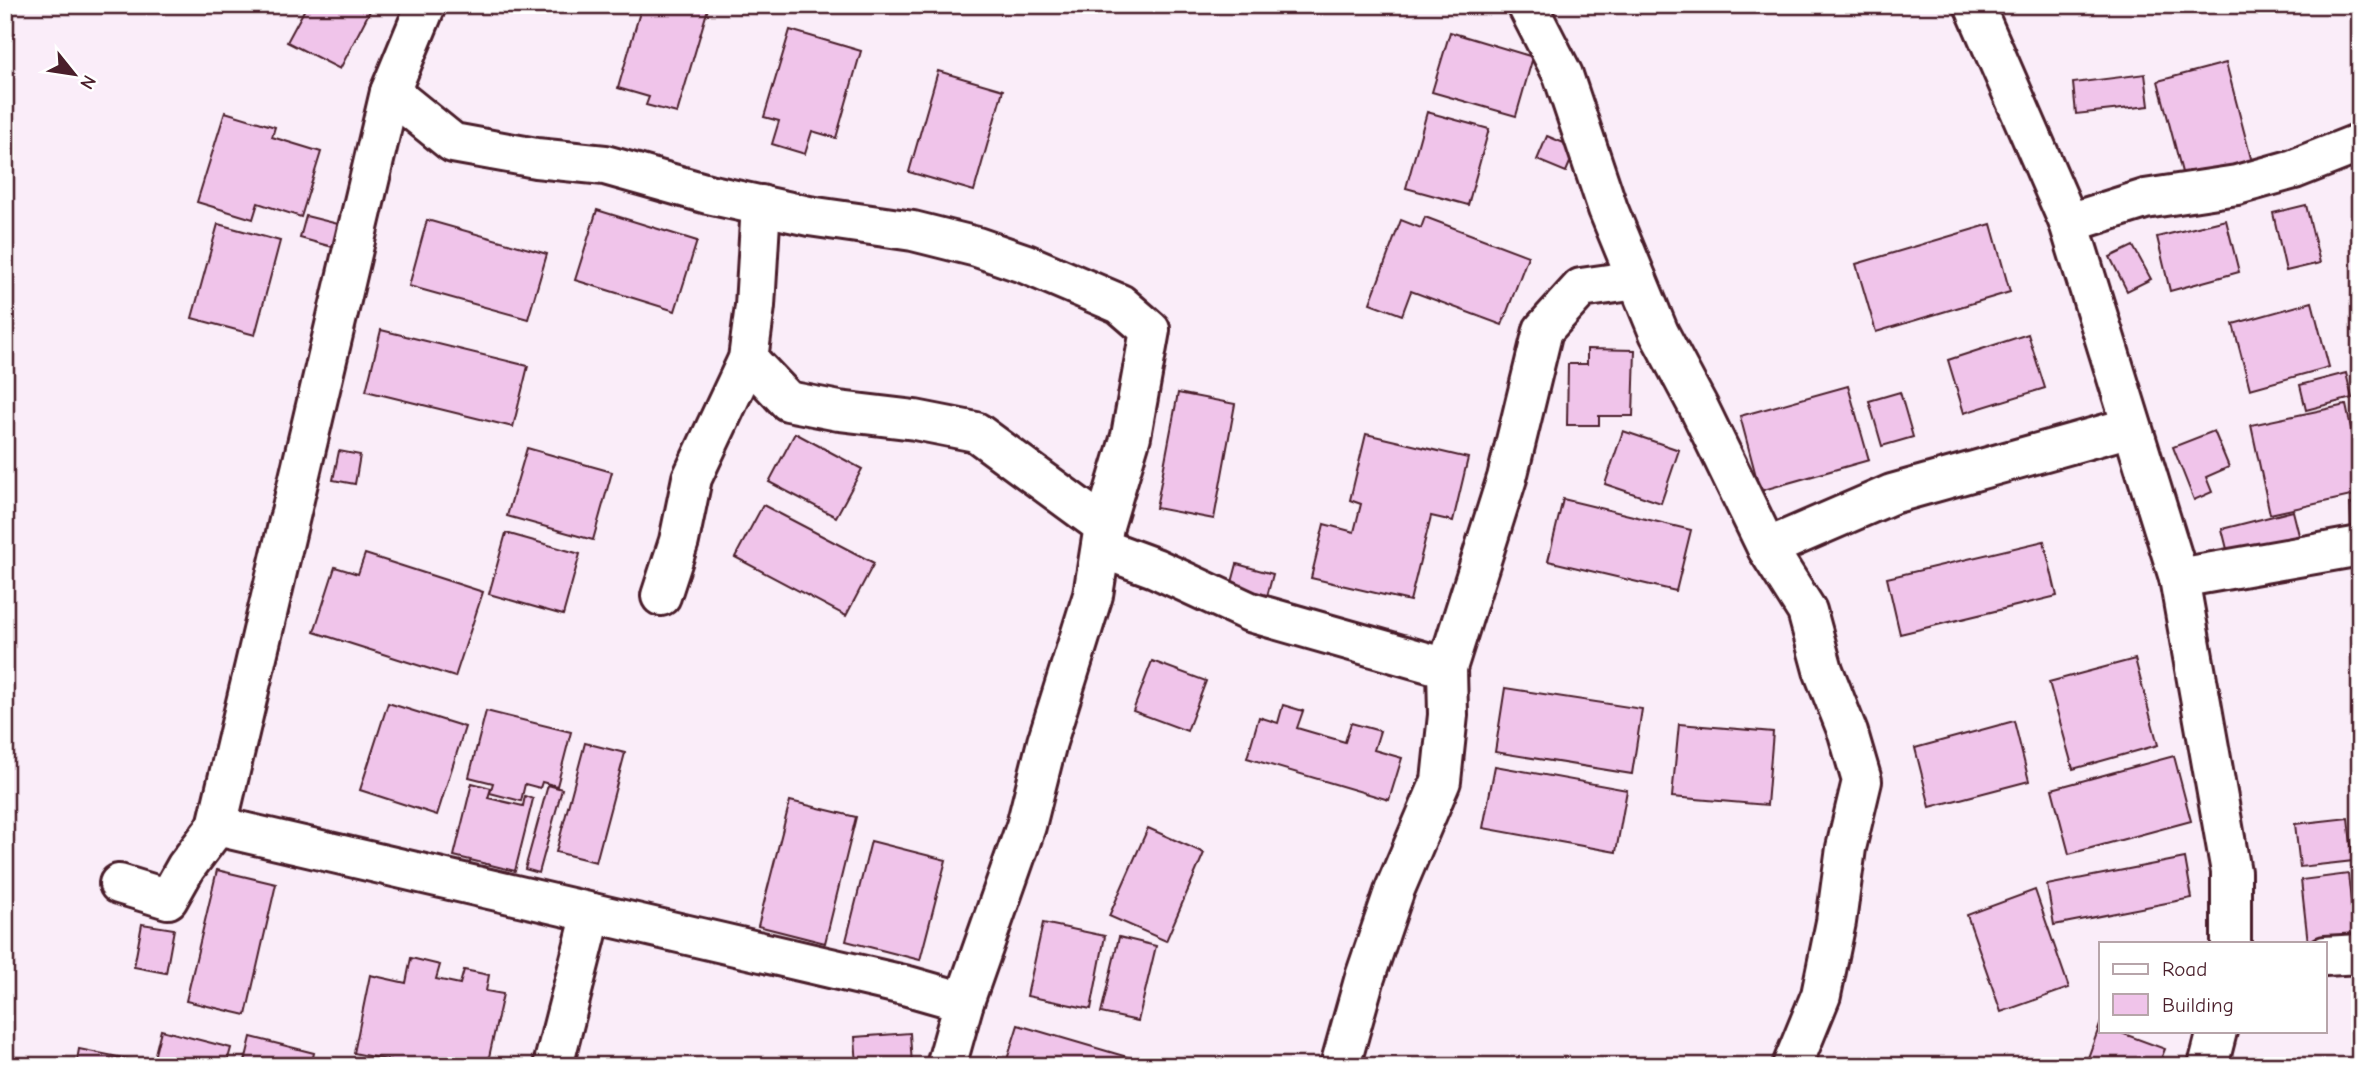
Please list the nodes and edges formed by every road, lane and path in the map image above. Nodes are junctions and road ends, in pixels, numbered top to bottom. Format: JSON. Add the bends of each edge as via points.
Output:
{"nodes":[{"id":1,"x":426,"y":5,"type":"edge"},
{"id":2,"x":1527,"y":5,"type":"edge"},
{"id":3,"x":1974,"y":5,"type":"edge"},
{"id":4,"x":390,"y":92,"type":"junction"},
{"id":5,"x":2360,"y":143,"type":"edge"},
{"id":6,"x":761,"y":205,"type":"junction"},
{"id":7,"x":2068,"y":223,"type":"junction"},
{"id":8,"x":1637,"y":280,"type":"junction"},
{"id":9,"x":748,"y":359,"type":"junction"},
{"id":10,"x":2131,"y":427,"type":"junction"},
{"id":11,"x":1102,"y":537,"type":"junction"},
{"id":12,"x":2360,"y":546,"type":"edge"},
{"id":13,"x":1767,"y":548,"type":"junction"},
{"id":14,"x":2179,"y":578,"type":"junction"},
{"id":15,"x":662,"y":596,"type":"dead end"},
{"id":16,"x":1447,"y":668,"type":"junction"},
{"id":17,"x":217,"y":826,"type":"junction"},
{"id":18,"x":119,"y":884,"type":"dead end"},
{"id":19,"x":592,"y":913,"type":"junction"},
{"id":20,"x":2231,"y":942,"type":"edge"},
{"id":21,"x":2360,"y":954,"type":"edge"},
{"id":22,"x":2326,"y":956,"type":"edge"},
{"id":23,"x":964,"y":1002,"type":"junction"},
{"id":24,"x":2217,"y":1032,"type":"edge"},
{"id":25,"x":553,"y":1066,"type":"edge"},
{"id":26,"x":946,"y":1066,"type":"edge"},
{"id":27,"x":1340,"y":1066,"type":"edge"},
{"id":28,"x":1792,"y":1066,"type":"edge"},
{"id":29,"x":2208,"y":1066,"type":"edge"}],
"edges":[{"from":1,"to":4,"type":"street"},
{"from":2,"to":8,"type":"street","via":[[1563,75]]},
{"from":3,"to":7,"type":"street"},
{"from":4,"to":6,"type":"street","via":[[453,143],[605,165]]},
{"from":4,"to":17,"type":"street"},
{"from":5,"to":7,"type":"street","via":[[2237,185],[2145,199]]},
{"from":6,"to":9,"type":"street"},
{"from":6,"to":11,"type":"street","via":[[913,231],[976,247],[1120,304],[1150,330],[1131,436]]},
{"from":7,"to":10,"type":"street"},
{"from":8,"to":13,"type":"street"},
{"from":8,"to":16,"type":"street","via":[[1581,288],[1543,330],[1507,478]]},
{"from":9,"to":11,"type":"street","via":[[788,401],[976,432]]},
{"from":9,"to":15,"type":"street","via":[[692,478]]},
{"from":10,"to":13,"type":"street","via":[[1892,494]]},
{"from":10,"to":14,"type":"street"},
{"from":11,"to":16,"type":"street","via":[[1155,568],[1250,612]]},
{"from":11,"to":23,"type":"street","via":[[1093,595],[1026,826]]},
{"from":12,"to":14,"type":"street"},
{"from":13,"to":28,"type":"street","via":[[1807,611],[1862,781],[1821,995]]},
{"from":14,"to":20,"type":"street","via":[[2231,872]]},
{"from":16,"to":27,"type":"street","via":[[1441,781],[1395,890]]},
{"from":17,"to":18,"type":"street","via":[[168,899]]},
{"from":17,"to":19,"type":"street"},
{"from":19,"to":23,"type":"street"},
{"from":19,"to":25,"type":"street"},
{"from":21,"to":22,"type":"street"},
{"from":23,"to":26,"type":"street"},
{"from":24,"to":29,"type":"street"}]}
